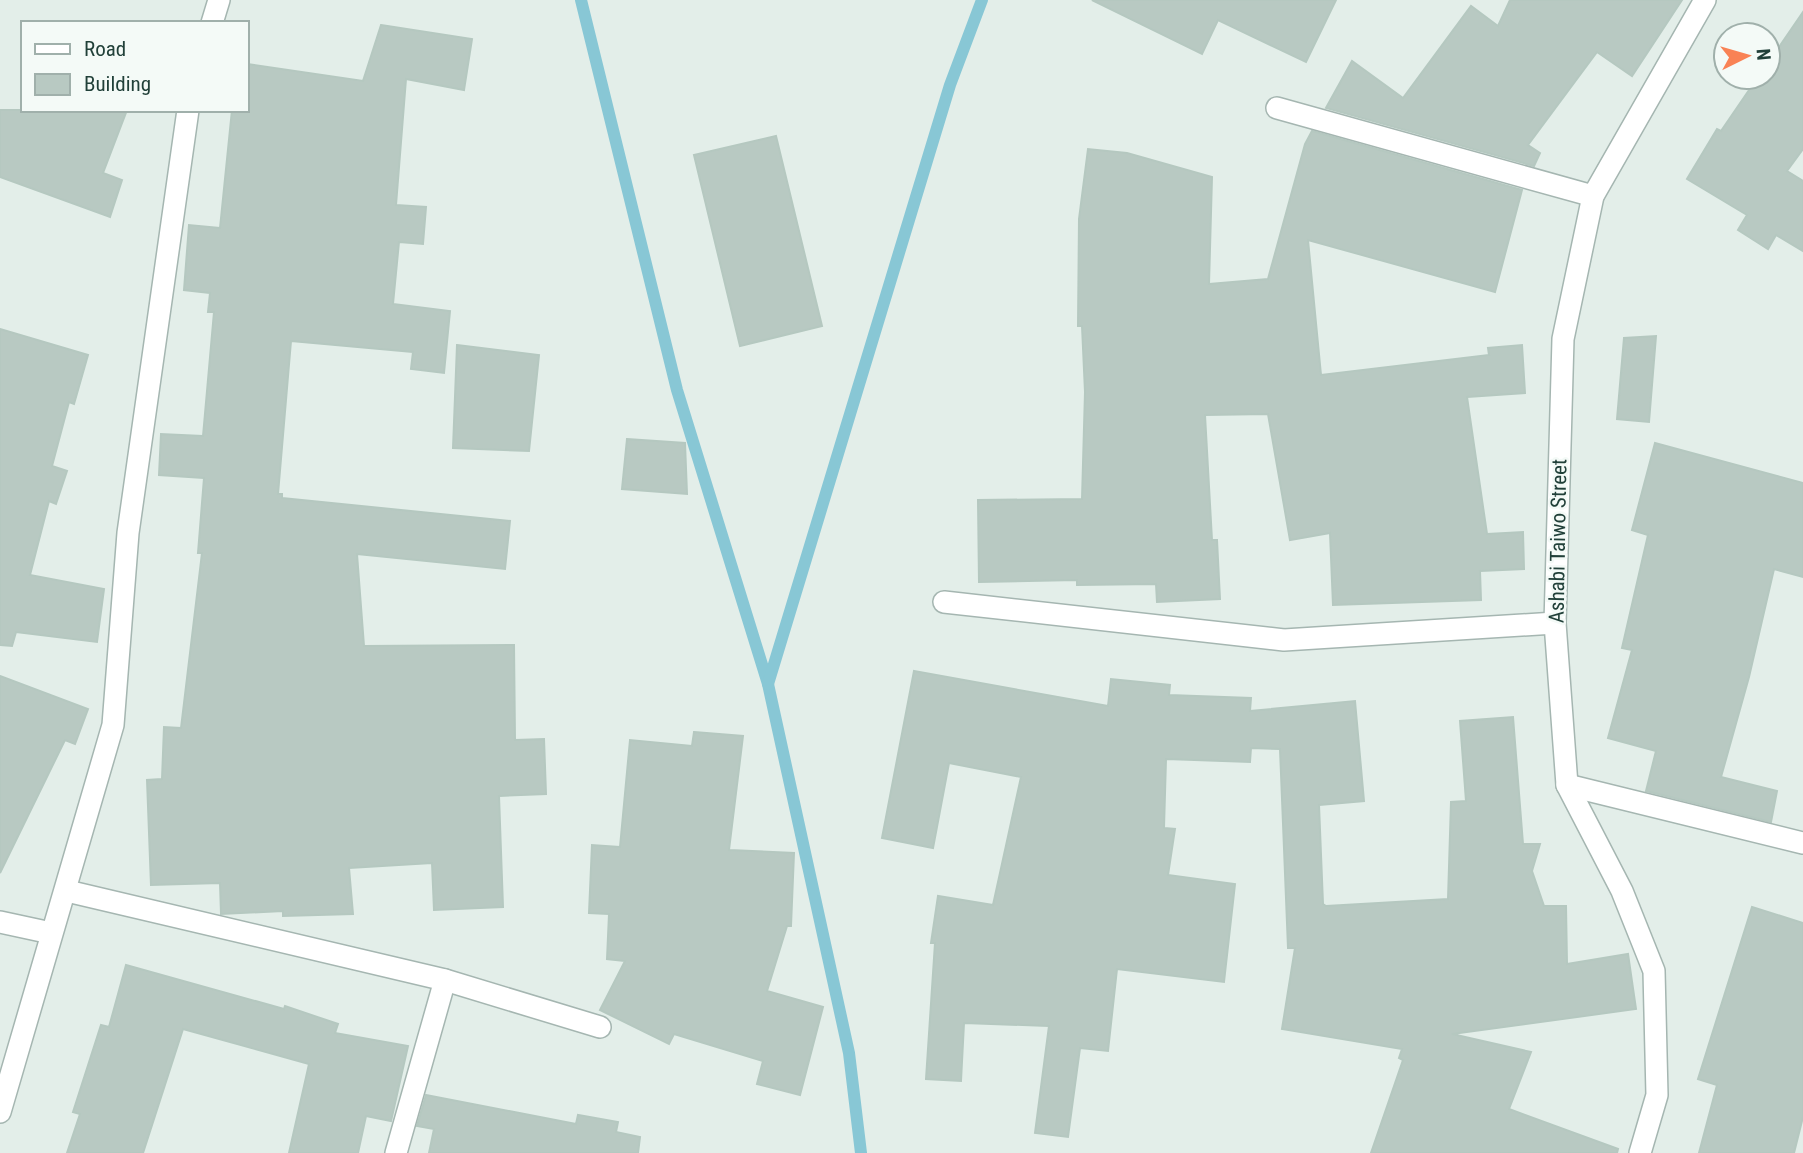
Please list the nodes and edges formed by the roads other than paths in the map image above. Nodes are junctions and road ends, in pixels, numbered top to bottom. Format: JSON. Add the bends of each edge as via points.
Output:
{"nodes":[{"id":1,"x":219,"y":0,"type":"edge"},
{"id":2,"x":1705,"y":0,"type":"edge"},
{"id":3,"x":213,"y":21,"type":"edge"},
{"id":4,"x":1277,"y":108,"type":"dead end"},
{"id":5,"x":188,"y":112,"type":"edge"},
{"id":6,"x":1593,"y":196,"type":"junction"},
{"id":7,"x":944,"y":603,"type":"dead end"},
{"id":8,"x":1555,"y":623,"type":"junction"},
{"id":9,"x":1567,"y":785,"type":"junction"},
{"id":10,"x":1803,"y":843,"type":"edge"},
{"id":11,"x":67,"y":891,"type":"junction"},
{"id":12,"x":0,"y":922,"type":"edge"},
{"id":13,"x":51,"y":933,"type":"junction"},
{"id":14,"x":445,"y":980,"type":"junction"},
{"id":15,"x":600,"y":1027,"type":"dead end"},
{"id":16,"x":0,"y":1112,"type":"edge"},
{"id":17,"x":396,"y":1153,"type":"edge"},
{"id":18,"x":1640,"y":1153,"type":"edge"}],
"edges":[{"from":1,"to":3,"type":"street"},
{"from":2,"to":6,"type":"street","name":"Ashabi Taiwo Street"},
{"from":4,"to":6,"type":"street"},
{"from":5,"to":11,"type":"street","via":[[128,533],[113,725]]},
{"from":6,"to":8,"type":"street","name":"Ashabi Taiwo Street","via":[[1563,339]]},
{"from":7,"to":8,"type":"street","via":[[1284,640]]},
{"from":8,"to":9,"type":"street","name":"Ashabi Taiwo Street"},
{"from":9,"to":10,"type":"street"},
{"from":9,"to":18,"type":"street","name":"Ashabi Taiwo Street","via":[[1622,891],[1654,971],[1657,1095]]},
{"from":11,"to":13,"type":"street"},
{"from":11,"to":14,"type":"street"},
{"from":12,"to":13,"type":"street"},
{"from":13,"to":16,"type":"street"},
{"from":14,"to":15,"type":"street"},
{"from":14,"to":17,"type":"street"}]}
